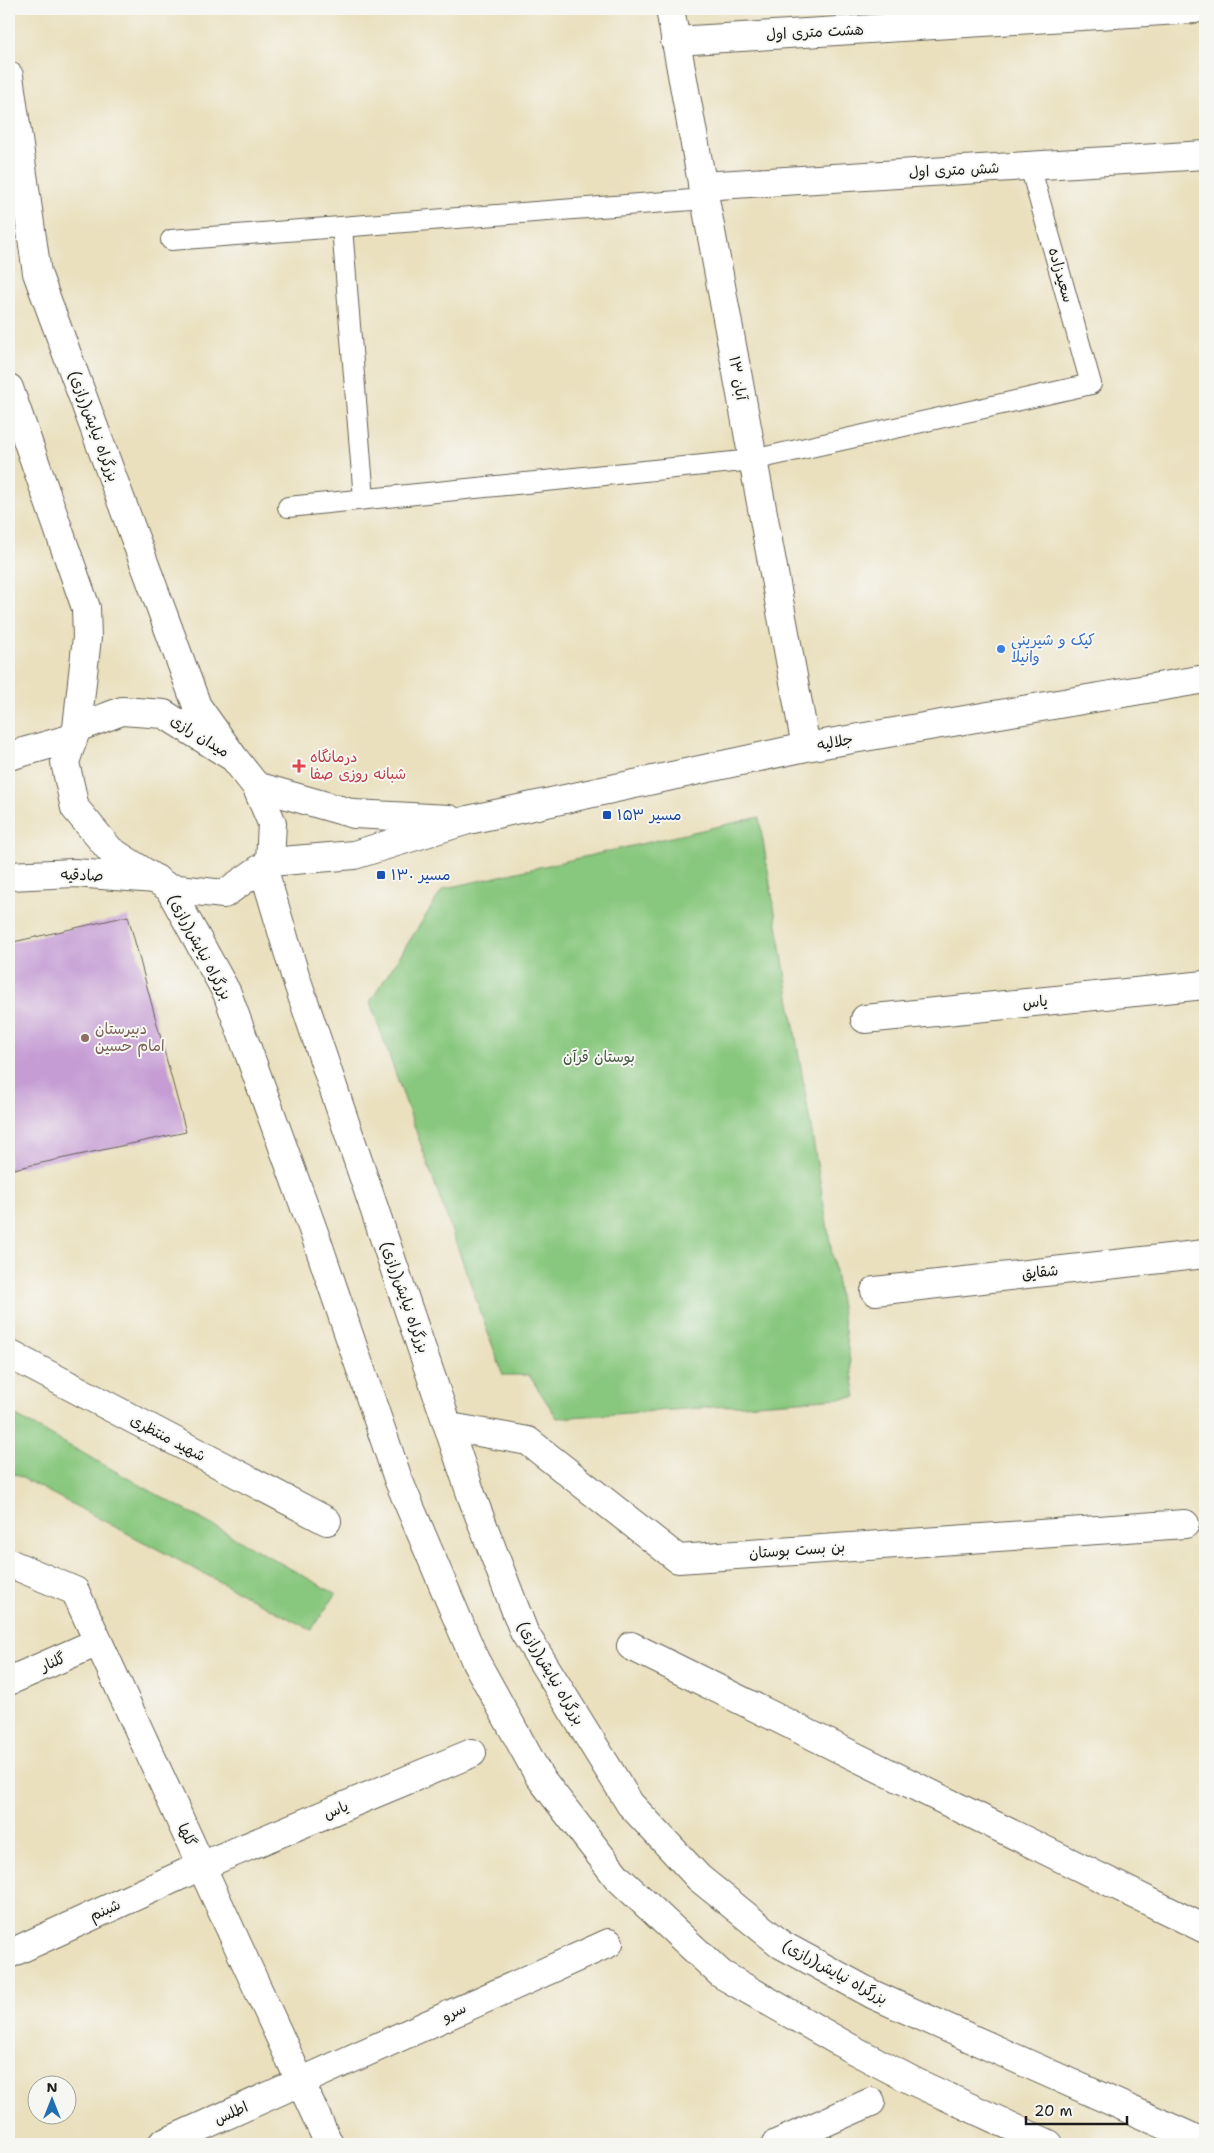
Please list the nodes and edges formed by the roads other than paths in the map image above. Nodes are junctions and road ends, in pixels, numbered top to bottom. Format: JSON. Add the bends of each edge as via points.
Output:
{"nodes":[{"id":1,"x":670,"y":9,"type":"edge"},
{"id":2,"x":1195,"y":9,"type":"edge"},
{"id":3,"x":675,"y":40,"type":"junction"},
{"id":4,"x":9,"y":76,"type":"edge"},
{"id":5,"x":1205,"y":155,"type":"edge"},
{"id":6,"x":1030,"y":166,"type":"junction"},
{"id":7,"x":704,"y":193,"type":"junction"},
{"id":8,"x":342,"y":227,"type":"junction"},
{"id":9,"x":171,"y":240,"type":"dead end"},
{"id":10,"x":9,"y":388,"type":"edge"},
{"id":11,"x":753,"y":460,"type":"junction"},
{"id":12,"x":364,"y":499,"type":"junction"},
{"id":13,"x":288,"y":507,"type":"dead end"},
{"id":14,"x":1205,"y":679,"type":"edge"},
{"id":15,"x":75,"y":733,"type":"junction"},
{"id":16,"x":806,"y":746,"type":"junction"},
{"id":17,"x":9,"y":756,"type":"edge"},
{"id":18,"x":234,"y":758,"type":"junction"},
{"id":19,"x":256,"y":786,"type":"junction"},
{"id":20,"x":468,"y":820,"type":"junction"},
{"id":21,"x":266,"y":864,"type":"junction"},
{"id":22,"x":9,"y":876,"type":"edge"},
{"id":23,"x":162,"y":883,"type":"junction"},
{"id":24,"x":1205,"y":985,"type":"edge"},
{"id":25,"x":865,"y":1019,"type":"dead end"},
{"id":26,"x":1205,"y":1254,"type":"edge"},
{"id":27,"x":875,"y":1291,"type":"dead end"},
{"id":28,"x":9,"y":1354,"type":"edge"},
{"id":29,"x":450,"y":1427,"type":"junction"},
{"id":30,"x":327,"y":1521,"type":"dead end"},
{"id":31,"x":1185,"y":1524,"type":"dead end"},
{"id":32,"x":9,"y":1563,"type":"edge"},
{"id":33,"x":98,"y":1642,"type":"junction"},
{"id":34,"x":631,"y":1646,"type":"dead end"},
{"id":35,"x":9,"y":1681,"type":"edge"},
{"id":36,"x":472,"y":1753,"type":"dead end"},
{"id":37,"x":201,"y":1866,"type":"junction"},
{"id":38,"x":1205,"y":1929,"type":"edge"},
{"id":39,"x":608,"y":1943,"type":"dead end"},
{"id":40,"x":9,"y":1954,"type":"edge"},
{"id":41,"x":300,"y":2081,"type":"junction"},
{"id":42,"x":872,"y":2102,"type":"dead end"},
{"id":43,"x":1205,"y":2143,"type":"edge"},
{"id":44,"x":162,"y":2144,"type":"edge"},
{"id":45,"x":329,"y":2144,"type":"edge"},
{"id":46,"x":776,"y":2144,"type":"edge"},
{"id":47,"x":1049,"y":2144,"type":"edge"}],
"edges":[{"from":1,"to":3,"type":"main road","name":"۱۳ آبان"},
{"from":2,"to":3,"type":"main road","name":"هشت متری اول"},
{"from":3,"to":7,"type":"main road","name":"۱۳ آبان"},
{"from":4,"to":18,"type":"main road","name":"بزرگراه نیایش(رازی)","via":[[38,274],[197,706]]},
{"from":5,"to":6,"type":"main road","name":"شش متری اول"},
{"from":6,"to":7,"type":"main road","name":"شش متری اول"},
{"from":6,"to":11,"type":"lane","name":"سعیدزاده","via":[[1092,384]]},
{"from":7,"to":8,"type":"lane"},
{"from":7,"to":11,"type":"main road","name":"۱۳ آبان"},
{"from":8,"to":9,"type":"lane"},
{"from":8,"to":12,"type":"lane"},
{"from":10,"to":15,"type":"main road","via":[[86,608],[87,637]]},
{"from":11,"to":12,"type":"lane"},
{"from":11,"to":16,"type":"main road","name":"۱۳ آبان"},
{"from":12,"to":13,"type":"lane"},
{"from":14,"to":16,"type":"main road","name":"جلالیه"},
{"from":15,"to":17,"type":"main road"},
{"from":15,"to":18,"type":"main road","name":"میدان رازی","via":[[122,711],[164,714]]},
{"from":15,"to":23,"type":"main road","via":[[65,762],[75,808],[110,850]]},
{"from":16,"to":20,"type":"main road","name":"جلالیه"},
{"from":18,"to":19,"type":"main road","name":"میدان رازی"},
{"from":19,"to":20,"type":"main road","via":[[354,814]]},
{"from":19,"to":21,"type":"main road","name":"میدان رازی","via":[[272,823]]},
{"from":20,"to":21,"type":"main road","via":[[354,855]]},
{"from":21,"to":23,"type":"main road","via":[[224,894]]},
{"from":21,"to":29,"type":"main road","name":"بزرگراه نیایش(رازی)","via":[[295,975]]},
{"from":22,"to":23,"type":"main road","name":"صادقیه","via":[[74,872]]},
{"from":23,"to":47,"type":"main road","name":"بزرگراه نیایش(رازی)","via":[[227,994],[316,1238],[398,1479],[475,1660],[540,1776],[617,1877],[721,1974],[915,2082]]},
{"from":24,"to":25,"type":"main road","name":"یاس"},
{"from":26,"to":27,"type":"main road","name":"شقایق"},
{"from":28,"to":30,"type":"main road","name":"شهید منتظری"},
{"from":29,"to":31,"type":"main road","name":"بن بست بوستان","via":[[528,1441],[678,1559]]},
{"from":29,"to":43,"type":"main road","name":"بزرگراه نیایش(رازی)","via":[[472,1497],[524,1632],[630,1804],[699,1878],[782,1945],[874,1995]]},
{"from":32,"to":33,"type":"main road","name":"گلها","via":[[75,1591]]},
{"from":33,"to":35,"type":"main road","name":"گلنار"},
{"from":33,"to":37,"type":"main road","name":"گلها"},
{"from":34,"to":38,"type":"main road"},
{"from":36,"to":37,"type":"main road","name":"یاس"},
{"from":37,"to":40,"type":"main road","name":"شبنم"},
{"from":37,"to":41,"type":"main road","name":"گلها"},
{"from":39,"to":41,"type":"main road","name":"سرو"},
{"from":41,"to":44,"type":"main road","name":"اطلس"},
{"from":41,"to":45,"type":"main road","name":"گلها"},
{"from":42,"to":46,"type":"main road"}]}
